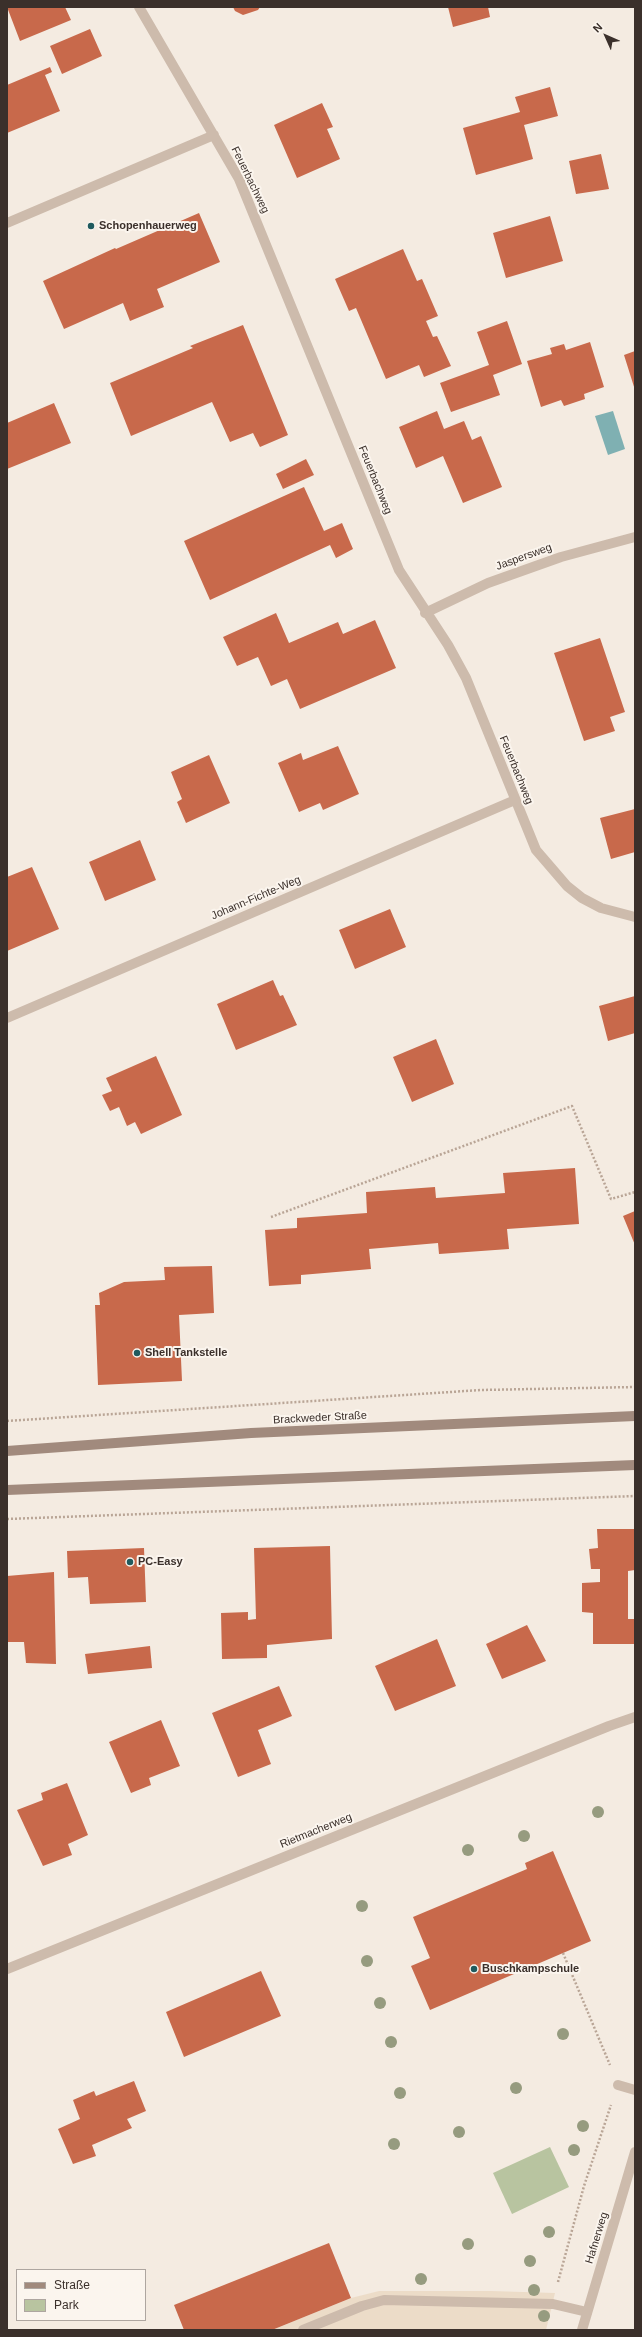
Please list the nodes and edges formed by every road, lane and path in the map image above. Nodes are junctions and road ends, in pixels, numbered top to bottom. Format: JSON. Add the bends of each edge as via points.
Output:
{"nodes":[{"id":1,"x":139,"y":7,"type":"edge"},
{"id":2,"x":214,"y":135,"type":"junction"},
{"id":3,"x":7,"y":223,"type":"edge"},
{"id":4,"x":635,"y":537,"type":"edge"},
{"id":5,"x":425,"y":613,"type":"junction"},
{"id":6,"x":515,"y":800,"type":"junction"},
{"id":7,"x":635,"y":917,"type":"edge"},
{"id":8,"x":7,"y":1018,"type":"edge"},
{"id":9,"x":635,"y":1192,"type":"edge"},
{"id":10,"x":271,"y":1217,"type":"dead end"},
{"id":11,"x":635,"y":1387,"type":"edge"},
{"id":12,"x":635,"y":1416,"type":"edge"},
{"id":13,"x":7,"y":1421,"type":"edge"},
{"id":14,"x":7,"y":1450,"type":"edge"},
{"id":15,"x":635,"y":1465,"type":"edge"},
{"id":16,"x":7,"y":1490,"type":"edge"},
{"id":17,"x":635,"y":1496,"type":"edge"},
{"id":18,"x":7,"y":1519,"type":"edge"},
{"id":19,"x":635,"y":1718,"type":"edge"},
{"id":20,"x":563,"y":1953,"type":"dead end"},
{"id":21,"x":7,"y":1969,"type":"edge"},
{"id":22,"x":618,"y":2085,"type":"junction"},
{"id":23,"x":635,"y":2090,"type":"edge"},
{"id":24,"x":635,"y":2152,"type":"edge"},
{"id":25,"x":553,"y":2304,"type":"junction"},
{"id":26,"x":587,"y":2312,"type":"junction"},
{"id":27,"x":303,"y":2330,"type":"edge"},
{"id":28,"x":582,"y":2330,"type":"edge"}],
"edges":[{"from":1,"to":2,"type":"street","name":"Feuerbachweg"},
{"from":2,"to":3,"type":"street"},
{"from":2,"to":5,"type":"street","name":"Feuerbachweg","via":[[239,179],[262,232],[398,570]]},
{"from":4,"to":5,"type":"street","name":"Jaspersweg","via":[[561,557],[488,583]]},
{"from":5,"to":6,"type":"street","name":"Feuerbachweg","via":[[466,678]]},
{"from":6,"to":7,"type":"street","name":"Feuerbachweg","via":[[536,850],[567,886],[601,908]]},
{"from":6,"to":8,"type":"street","name":"Johann-Fichte-Weg"},
{"from":9,"to":10,"type":"path","via":[[611,1199],[572,1106]]},
{"from":11,"to":13,"type":"path","via":[[474,1391]]},
{"from":12,"to":14,"type":"main road","name":"Brackweder Straße","via":[[251,1433]]},
{"from":15,"to":16,"type":"main road"},
{"from":17,"to":18,"type":"path"},
{"from":19,"to":21,"type":"street","name":"Rietmacherweg","via":[[609,1726]]},
{"from":20,"to":22,"type":"path"},
{"from":22,"to":23,"type":"street"},
{"from":22,"to":25,"type":"path","via":[[584,2186]]},
{"from":24,"to":26,"type":"street","name":"Hafnerweg"},
{"from":25,"to":26,"type":"street"},
{"from":25,"to":27,"type":"street","via":[[384,2300],[362,2306]]},
{"from":26,"to":28,"type":"street","name":"Hafnerweg"}]}
